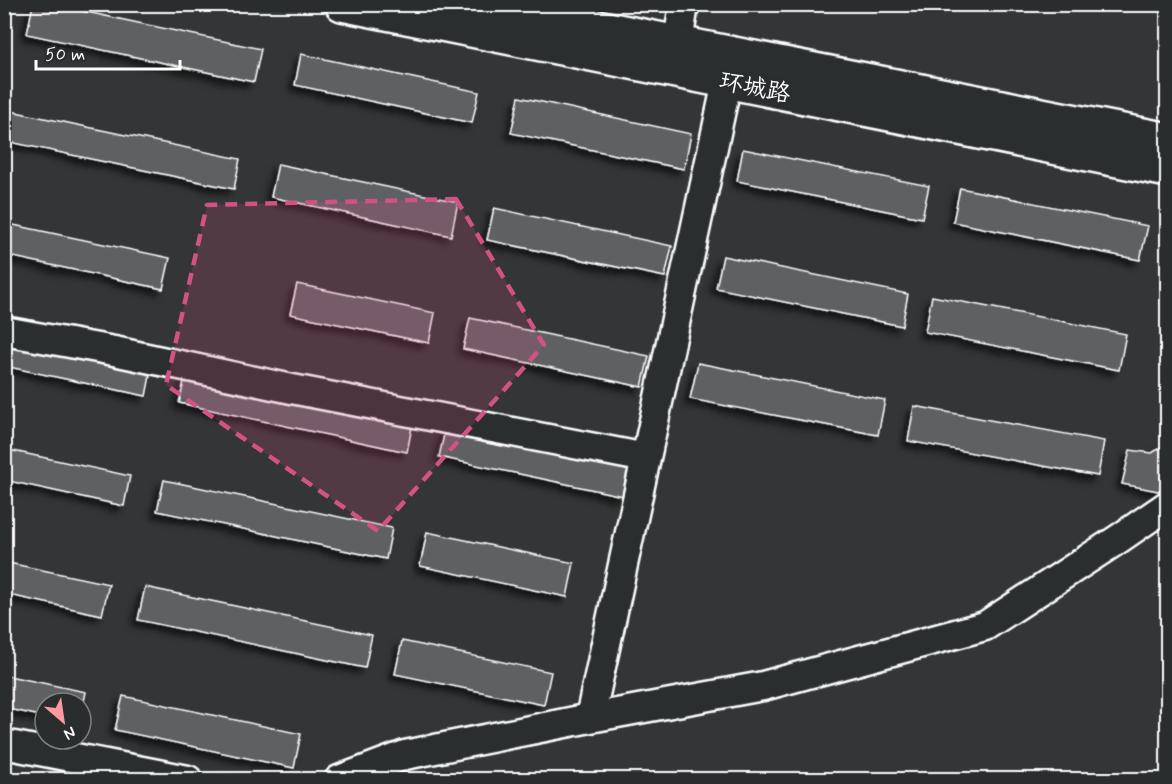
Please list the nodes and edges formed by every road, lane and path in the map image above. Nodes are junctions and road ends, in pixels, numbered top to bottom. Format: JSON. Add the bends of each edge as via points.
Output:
{"nodes":[{"id":1,"x":342,"y":4,"type":"edge"},
{"id":2,"x":480,"y":4,"type":"edge"},
{"id":3,"x":684,"y":4,"type":"edge"},
{"id":4,"x":678,"y":43,"type":"junction"},
{"id":5,"x":728,"y":82,"type":"junction"},
{"id":6,"x":1167,"y":140,"type":"edge"},
{"id":7,"x":1167,"y":170,"type":"edge"},
{"id":8,"x":4,"y":331,"type":"edge"},
{"id":9,"x":646,"y":458,"type":"junction"},
{"id":10,"x":1167,"y":506,"type":"edge"},
{"id":11,"x":590,"y":718,"type":"junction"},
{"id":12,"x":4,"y":744,"type":"edge"},
{"id":13,"x":188,"y":780,"type":"edge"},
{"id":14,"x":339,"y":780,"type":"edge"}],
"edges":[{"from":1,"to":5,"type":"main road","name":"环城路"},
{"from":2,"to":4,"type":"main road"},
{"from":3,"to":4,"type":"street"},
{"from":4,"to":6,"type":"main road"},
{"from":5,"to":7,"type":"main road","name":"环城路"},
{"from":5,"to":9,"type":"street"},
{"from":8,"to":9,"type":"street"},
{"from":9,"to":11,"type":"street"},
{"from":10,"to":11,"type":"street","via":[[985,626],[763,687]]},
{"from":11,"to":14,"type":"street","via":[[405,755]]},
{"from":12,"to":13,"type":"street"}]}
